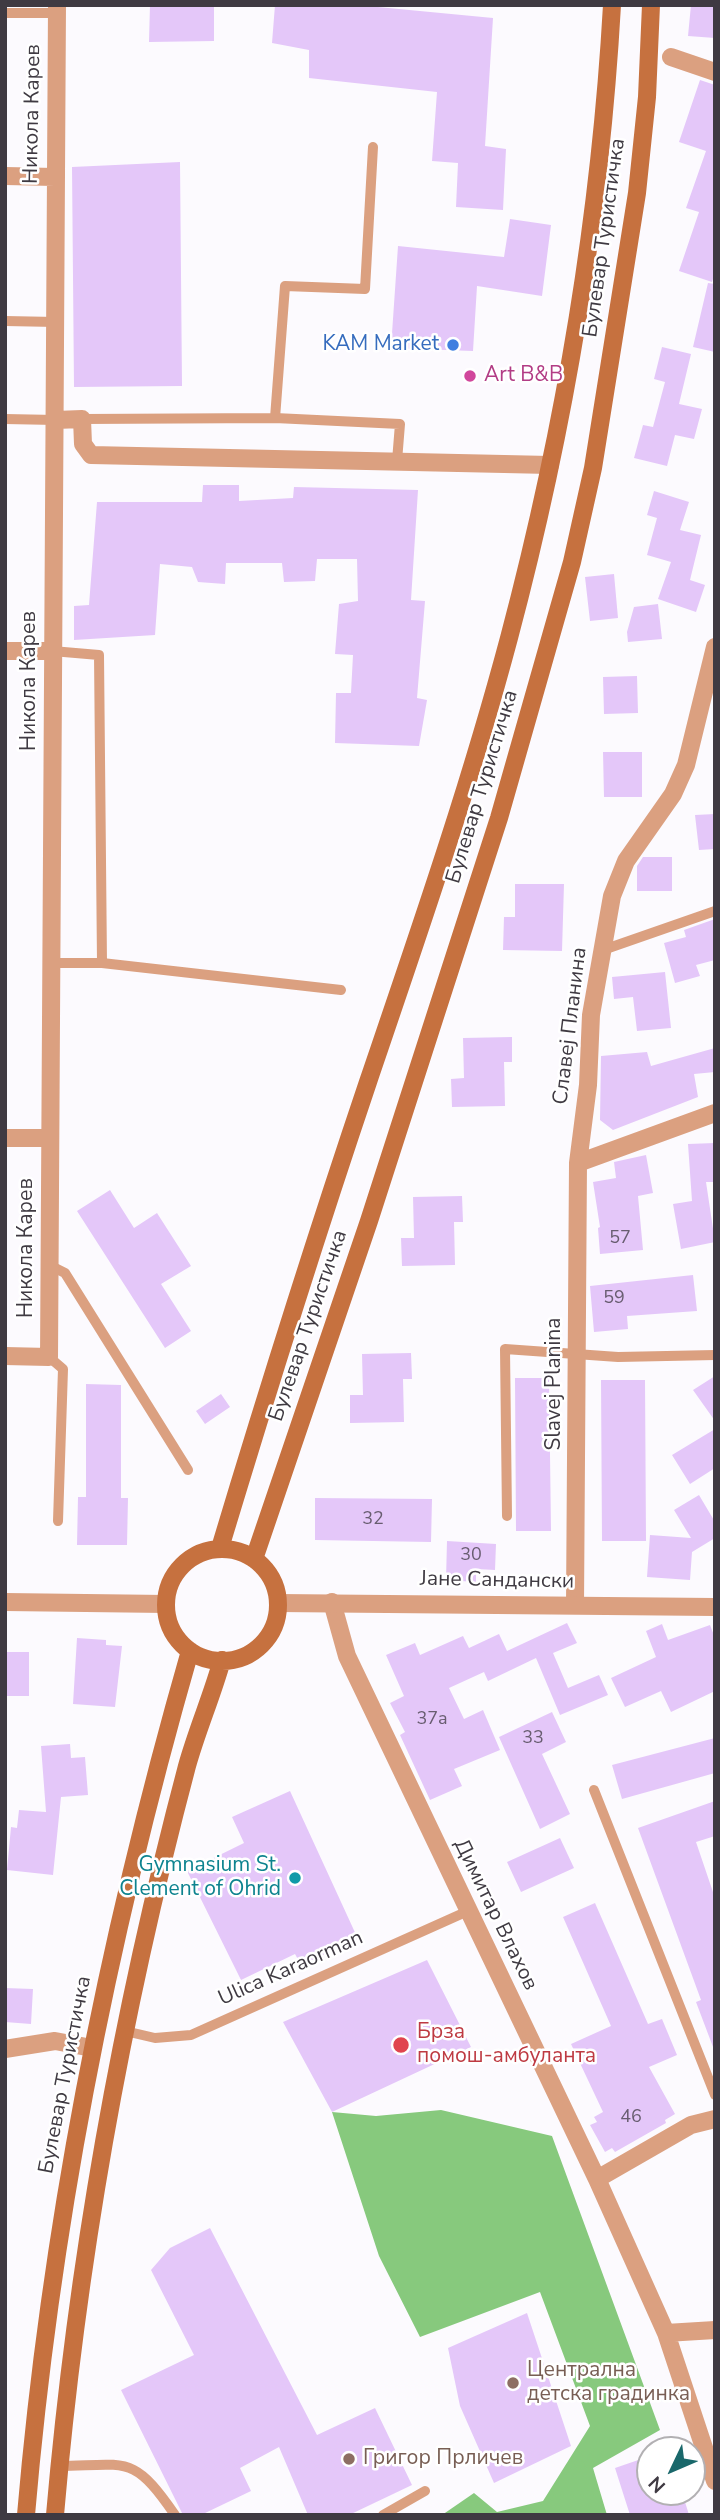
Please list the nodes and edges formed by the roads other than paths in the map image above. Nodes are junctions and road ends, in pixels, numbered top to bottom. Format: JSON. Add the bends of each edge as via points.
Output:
{"nodes":[{"id":1,"x":612,"y":5,"type":"edge"},
{"id":2,"x":651,"y":5,"type":"edge"},
{"id":3,"x":57,"y":9,"type":"edge"},
{"id":4,"x":5,"y":13,"type":"edge"},
{"id":5,"x":671,"y":57,"type":"dead end"},
{"id":6,"x":715,"y":72,"type":"edge"},
{"id":7,"x":373,"y":147,"type":"dead end"},
{"id":8,"x":5,"y":176,"type":"edge"},
{"id":9,"x":55,"y":177,"type":"junction"},
{"id":10,"x":5,"y":321,"type":"edge"},
{"id":11,"x":56,"y":322,"type":"junction"},
{"id":12,"x":275,"y":418,"type":"junction"},
{"id":13,"x":5,"y":419,"type":"edge"},
{"id":14,"x":82,"y":419,"type":"junction"},
{"id":15,"x":55,"y":420,"type":"junction"},
{"id":16,"x":397,"y":461,"type":"junction"},
{"id":17,"x":550,"y":465,"type":"junction"},
{"id":18,"x":715,"y":647,"type":"edge"},
{"id":19,"x":5,"y":651,"type":"edge"},
{"id":20,"x":52,"y":651,"type":"junction"},
{"id":21,"x":715,"y":911,"type":"edge"},
{"id":22,"x":603,"y":950,"type":"junction"},
{"id":23,"x":51,"y":963,"type":"junction"},
{"id":24,"x":102,"y":963,"type":"junction"},
{"id":25,"x":341,"y":990,"type":"dead end"},
{"id":26,"x":715,"y":1113,"type":"edge"},
{"id":27,"x":5,"y":1138,"type":"edge"},
{"id":28,"x":50,"y":1138,"type":"junction"},
{"id":29,"x":578,"y":1163,"type":"junction"},
{"id":30,"x":49,"y":1265,"type":"junction"},
{"id":31,"x":578,"y":1352,"type":"junction"},
{"id":32,"x":715,"y":1355,"type":"edge"},
{"id":33,"x":5,"y":1356,"type":"edge"},
{"id":34,"x":49,"y":1357,"type":"junction"},
{"id":35,"x":188,"y":1471,"type":"dead end"},
{"id":36,"x":507,"y":1516,"type":"dead end"},
{"id":37,"x":58,"y":1521,"type":"dead end"},
{"id":38,"x":220,"y":1548,"type":"junction"},
{"id":39,"x":254,"y":1559,"type":"junction"},
{"id":40,"x":5,"y":1602,"type":"edge"},
{"id":41,"x":332,"y":1602,"type":"junction"},
{"id":42,"x":278,"y":1603,"type":"junction"},
{"id":43,"x":166,"y":1604,"type":"junction"},
{"id":44,"x":575,"y":1605,"type":"junction"},
{"id":45,"x":715,"y":1607,"type":"edge"},
{"id":46,"x":190,"y":1651,"type":"junction"},
{"id":47,"x":222,"y":1660,"type":"junction"},
{"id":48,"x":594,"y":1790,"type":"dead end"},
{"id":49,"x":468,"y":1911,"type":"junction"},
{"id":50,"x":125,"y":2031,"type":"junction"},
{"id":51,"x":92,"y":2048,"type":"junction"},
{"id":52,"x":5,"y":2049,"type":"edge"},
{"id":53,"x":715,"y":2095,"type":"edge"},
{"id":54,"x":715,"y":2119,"type":"edge"},
{"id":55,"x":597,"y":2179,"type":"junction"},
{"id":56,"x":715,"y":2330,"type":"edge"},
{"id":57,"x":666,"y":2333,"type":"junction"},
{"id":58,"x":59,"y":2466,"type":"junction"},
{"id":59,"x":715,"y":2481,"type":"edge"},
{"id":60,"x":425,"y":2491,"type":"dead end"},
{"id":61,"x":26,"y":2515,"type":"edge"},
{"id":62,"x":55,"y":2515,"type":"edge"},
{"id":63,"x":175,"y":2515,"type":"edge"},
{"id":64,"x":383,"y":2515,"type":"edge"}],
"edges":[{"from":1,"to":17,"type":"main road","name":"Булевар Туристичка","via":[[598,191]]},
{"from":2,"to":39,"type":"main road","name":"Булевар Туристичка","via":[[648,97],[635,206],[593,468],[569,574],[499,817]]},
{"from":3,"to":4,"type":"lane"},
{"from":3,"to":9,"type":"street","name":"Никола Карев"},
{"from":5,"to":6,"type":"street"},
{"from":7,"to":12,"type":"lane","via":[[365,289],[285,286]]},
{"from":8,"to":9,"type":"street"},
{"from":9,"to":11,"type":"street","name":"Никола Карев"},
{"from":10,"to":11,"type":"lane"},
{"from":11,"to":15,"type":"street","name":"Никола Карев"},
{"from":12,"to":14,"type":"lane"},
{"from":12,"to":16,"type":"lane","via":[[400,424]]},
{"from":13,"to":15,"type":"lane"},
{"from":14,"to":15,"type":"street"},
{"from":14,"to":16,"type":"street","via":[[83,444],[91,455]]},
{"from":15,"to":20,"type":"street","name":"Никола Карев"},
{"from":16,"to":17,"type":"street"},
{"from":17,"to":38,"type":"main road","name":"Булевар Туристичка","via":[[509,639],[471,767],[255,1427]]},
{"from":18,"to":22,"type":"street","name":"Славеј Планина","via":[[686,765],[673,794],[626,861],[612,896]]},
{"from":19,"to":20,"type":"street"},
{"from":20,"to":23,"type":"street","name":"Никола Карев"},
{"from":20,"to":24,"type":"lane","via":[[99,655]]},
{"from":21,"to":22,"type":"lane"},
{"from":22,"to":29,"type":"street","name":"Славеј Планина","via":[[591,1015]]},
{"from":23,"to":24,"type":"lane"},
{"from":23,"to":28,"type":"street","name":"Никола Карев"},
{"from":24,"to":25,"type":"lane"},
{"from":26,"to":29,"type":"street"},
{"from":27,"to":28,"type":"street"},
{"from":28,"to":30,"type":"street","name":"Никола Карев"},
{"from":29,"to":31,"type":"street","name":"Slavej Planina"},
{"from":30,"to":34,"type":"street","name":"Никола Карев"},
{"from":30,"to":35,"type":"lane","via":[[65,1273]]},
{"from":31,"to":32,"type":"lane","via":[[618,1357]]},
{"from":31,"to":36,"type":"lane","via":[[505,1349]]},
{"from":31,"to":44,"type":"street","name":"Slavej Planina"},
{"from":33,"to":34,"type":"street"},
{"from":34,"to":37,"type":"lane","via":[[63,1369]]},
{"from":38,"to":39,"type":"main road"},
{"from":38,"to":43,"type":"main road","via":[[188,1559],[173,1576]]},
{"from":39,"to":42,"type":"main road","via":[[267,1570]]},
{"from":40,"to":43,"type":"street"},
{"from":41,"to":42,"type":"street","name":"Јане Сандански"},
{"from":41,"to":44,"type":"street","name":"Јане Сандански"},
{"from":41,"to":49,"type":"street","name":"Димитар Влахов","via":[[347,1656]]},
{"from":42,"to":47,"type":"main road","via":[[271,1633],[257,1650],[237,1660]]},
{"from":43,"to":46,"type":"main road","via":[[167,1619],[177,1639]]},
{"from":44,"to":45,"type":"street","name":"Јане Сандански"},
{"from":46,"to":47,"type":"main road"},
{"from":46,"to":51,"type":"main road","name":"Булевар Туристичка"},
{"from":47,"to":50,"type":"main road","via":[[188,1762]]},
{"from":48,"to":53,"type":"lane"},
{"from":49,"to":50,"type":"lane","name":"Ulica Karaorman","via":[[191,2035],[155,2038]]},
{"from":49,"to":55,"type":"street","name":"Димитар Влахов"},
{"from":50,"to":58,"type":"main road","via":[[87,2241]]},
{"from":51,"to":52,"type":"street","via":[[55,2041]]},
{"from":51,"to":61,"type":"main road","name":"Булевар Туристичка","via":[[34,2420]]},
{"from":54,"to":55,"type":"street","via":[[691,2125]]},
{"from":55,"to":57,"type":"street","name":"Димитар Влахов"},
{"from":56,"to":57,"type":"street"},
{"from":57,"to":59,"type":"street","name":"Димитар Влахов"},
{"from":58,"to":62,"type":"main road"},
{"from":58,"to":63,"type":"lane","via":[[129,2465],[154,2484]]},
{"from":60,"to":64,"type":"lane"}]}
